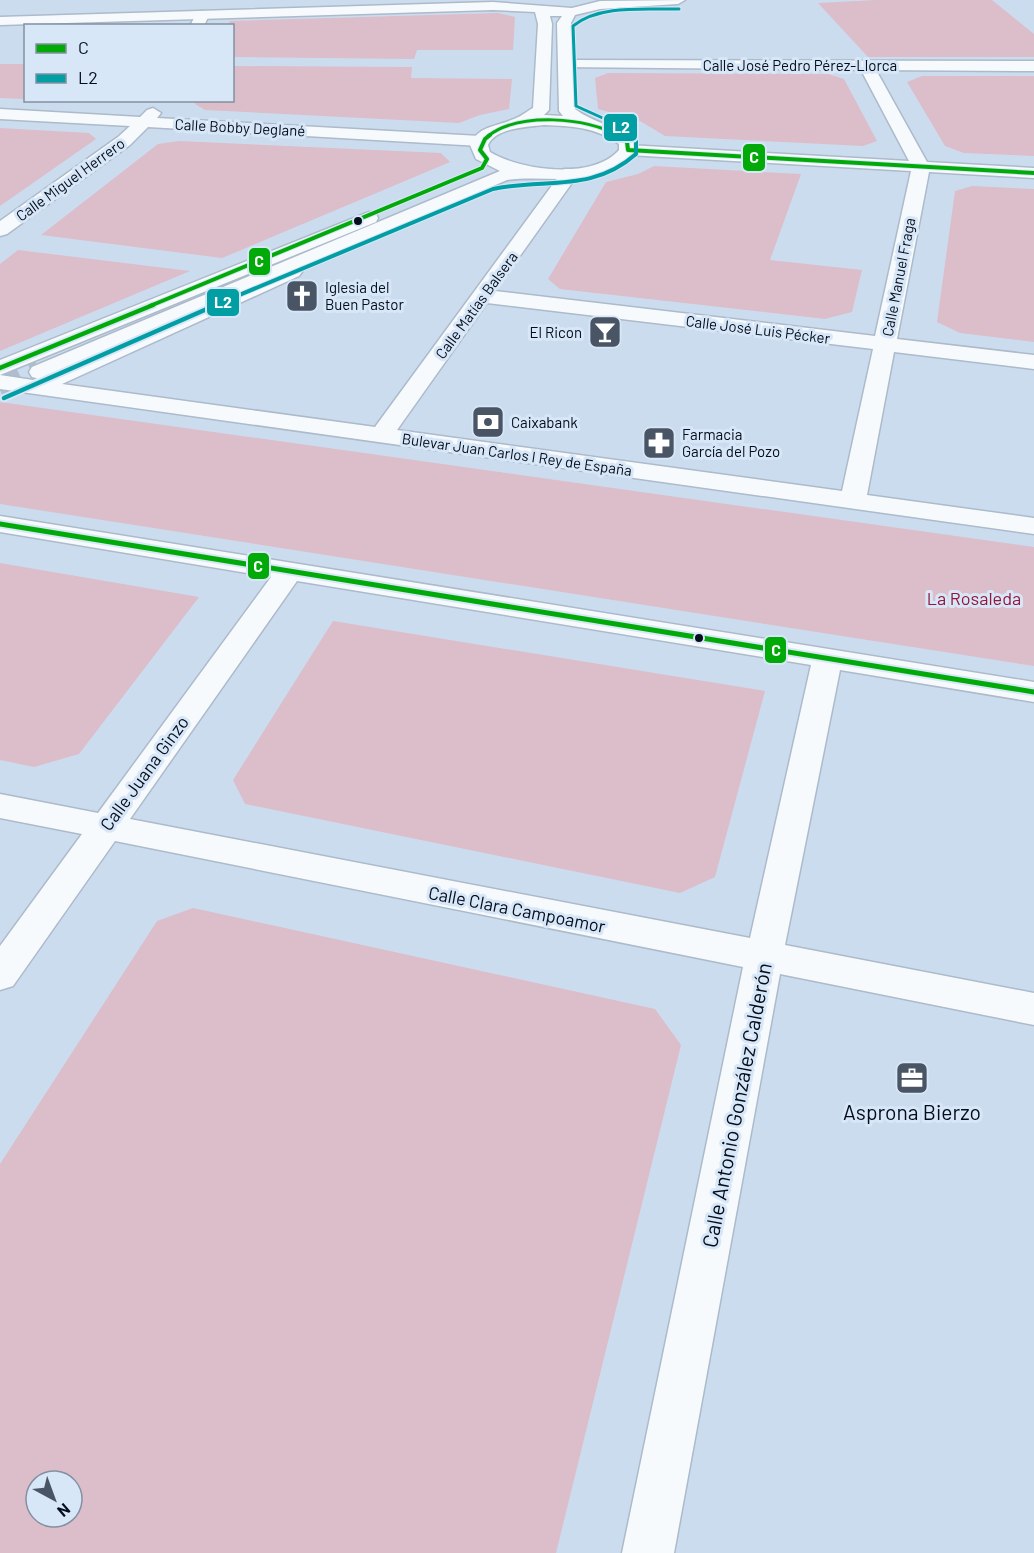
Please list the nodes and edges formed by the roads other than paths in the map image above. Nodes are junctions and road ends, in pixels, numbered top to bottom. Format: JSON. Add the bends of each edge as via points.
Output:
{"nodes":[{"id":1,"x":481,"y":0,"type":"edge"},
{"id":2,"x":678,"y":0,"type":"edge"},
{"id":3,"x":600,"y":2,"type":"edge"},
{"id":4,"x":532,"y":6,"type":"edge"},
{"id":5,"x":572,"y":12,"type":"junction"},
{"id":6,"x":0,"y":15,"type":"edge"},
{"id":7,"x":200,"y":20,"type":"edge"},
{"id":8,"x":0,"y":21,"type":"edge"},
{"id":9,"x":567,"y":64,"type":"junction"},
{"id":10,"x":866,"y":65,"type":"junction"},
{"id":11,"x":1034,"y":66,"type":"edge"},
{"id":12,"x":160,"y":102,"type":"edge"},
{"id":13,"x":0,"y":114,"type":"edge"},
{"id":14,"x":144,"y":122,"type":"junction"},
{"id":15,"x":581,"y":122,"type":"junction"},
{"id":16,"x":519,"y":123,"type":"junction"},
{"id":17,"x":484,"y":150,"type":"junction"},
{"id":18,"x":628,"y":150,"type":"junction"},
{"id":19,"x":921,"y":166,"type":"junction"},
{"id":20,"x":525,"y":172,"type":"junction"},
{"id":21,"x":570,"y":173,"type":"junction"},
{"id":22,"x":1034,"y":173,"type":"edge"},
{"id":23,"x":369,"y":218,"type":"junction"},
{"id":24,"x":0,"y":230,"type":"edge"},
{"id":25,"x":483,"y":296,"type":"junction"},
{"id":26,"x":885,"y":345,"type":"junction"},
{"id":27,"x":1034,"y":362,"type":"edge"},
{"id":28,"x":0,"y":368,"type":"edge"},
{"id":29,"x":32,"y":377,"type":"junction"},
{"id":30,"x":0,"y":382,"type":"edge"},
{"id":31,"x":381,"y":436,"type":"junction"},
{"id":32,"x":853,"y":501,"type":"junction"},
{"id":33,"x":0,"y":524,"type":"edge"},
{"id":34,"x":1034,"y":526,"type":"edge"},
{"id":35,"x":289,"y":572,"type":"junction"},
{"id":36,"x":828,"y":657,"type":"junction"},
{"id":37,"x":1034,"y":692,"type":"edge"},
{"id":38,"x":0,"y":806,"type":"edge"},
{"id":39,"x":104,"y":827,"type":"junction"},
{"id":40,"x":764,"y":958,"type":"junction"},
{"id":41,"x":0,"y":975,"type":"edge"},
{"id":42,"x":1034,"y":1009,"type":"edge"},
{"id":43,"x":648,"y":1553,"type":"edge"}],
"edges":[{"from":1,"to":6,"type":"street"},
{"from":2,"to":3,"type":"street"},
{"from":3,"to":5,"type":"street"},
{"from":4,"to":5,"type":"street"},
{"from":4,"to":7,"type":"street"},
{"from":4,"to":16,"type":"street","via":[[545,24],[541,110]]},
{"from":5,"to":9,"type":"street","via":[[564,23]]},
{"from":7,"to":8,"type":"street"},
{"from":9,"to":10,"type":"street","name":"Calle José Pedro Pérez-Llorca"},
{"from":9,"to":15,"type":"street","via":[[567,111]]},
{"from":10,"to":11,"type":"street","name":"Calle José Pedro Pérez-Llorca"},
{"from":10,"to":19,"type":"street"},
{"from":12,"to":14,"type":"street","name":"Calle Miguel Herrero"},
{"from":13,"to":14,"type":"street","name":"Calle Bobby Deglané"},
{"from":14,"to":17,"type":"street","name":"Calle Bobby Deglané"},
{"from":14,"to":24,"type":"street","name":"Calle Miguel Herrero","via":[[124,141]]},
{"from":15,"to":16,"type":"street"},
{"from":15,"to":18,"type":"street","via":[[616,133],[627,142]]},
{"from":16,"to":17,"type":"street","via":[[496,130]]},
{"from":17,"to":20,"type":"street","via":[[500,166]]},
{"from":17,"to":23,"type":"street","via":[[482,168]]},
{"from":18,"to":19,"type":"street"},
{"from":18,"to":21,"type":"street","via":[[603,168]]},
{"from":19,"to":22,"type":"street"},
{"from":19,"to":26,"type":"street","name":"Calle Manuel Fraga"},
{"from":20,"to":21,"type":"street"},
{"from":20,"to":29,"type":"street","via":[[503,175],[289,273]]},
{"from":21,"to":25,"type":"street","name":"Calle Matías Balsera"},
{"from":23,"to":28,"type":"street"},
{"from":23,"to":29,"type":"street"},
{"from":25,"to":26,"type":"street","name":"Calle José Luis Pécker"},
{"from":25,"to":31,"type":"street","name":"Calle Matías Balsera"},
{"from":26,"to":27,"type":"street","name":"Calle José Luis Pécker"},
{"from":26,"to":32,"type":"street","name":"Calle Manuel Fraga"},
{"from":29,"to":30,"type":"street","name":"Bulevar Juan Carlos I Rey de España"},
{"from":29,"to":31,"type":"street","name":"Bulevar Juan Carlos I Rey de España"},
{"from":31,"to":32,"type":"street","name":"Bulevar Juan Carlos I Rey de España"},
{"from":32,"to":34,"type":"street","name":"Bulevar Juan Carlos I Rey de España"},
{"from":33,"to":35,"type":"street"},
{"from":35,"to":36,"type":"street"},
{"from":35,"to":39,"type":"street","name":"Calle Juana Ginzo"},
{"from":36,"to":37,"type":"street"},
{"from":36,"to":40,"type":"street","name":"Calle Antonio González Calderón"},
{"from":38,"to":39,"type":"street","name":"Calle Clara Campoamor"},
{"from":39,"to":40,"type":"street","name":"Calle Clara Campoamor"},
{"from":39,"to":41,"type":"street","name":"Calle Juana Ginzo"},
{"from":40,"to":42,"type":"street","name":"Calle Clara Campoamor"},
{"from":40,"to":43,"type":"street","name":"Calle Antonio González Calderón"}]}
